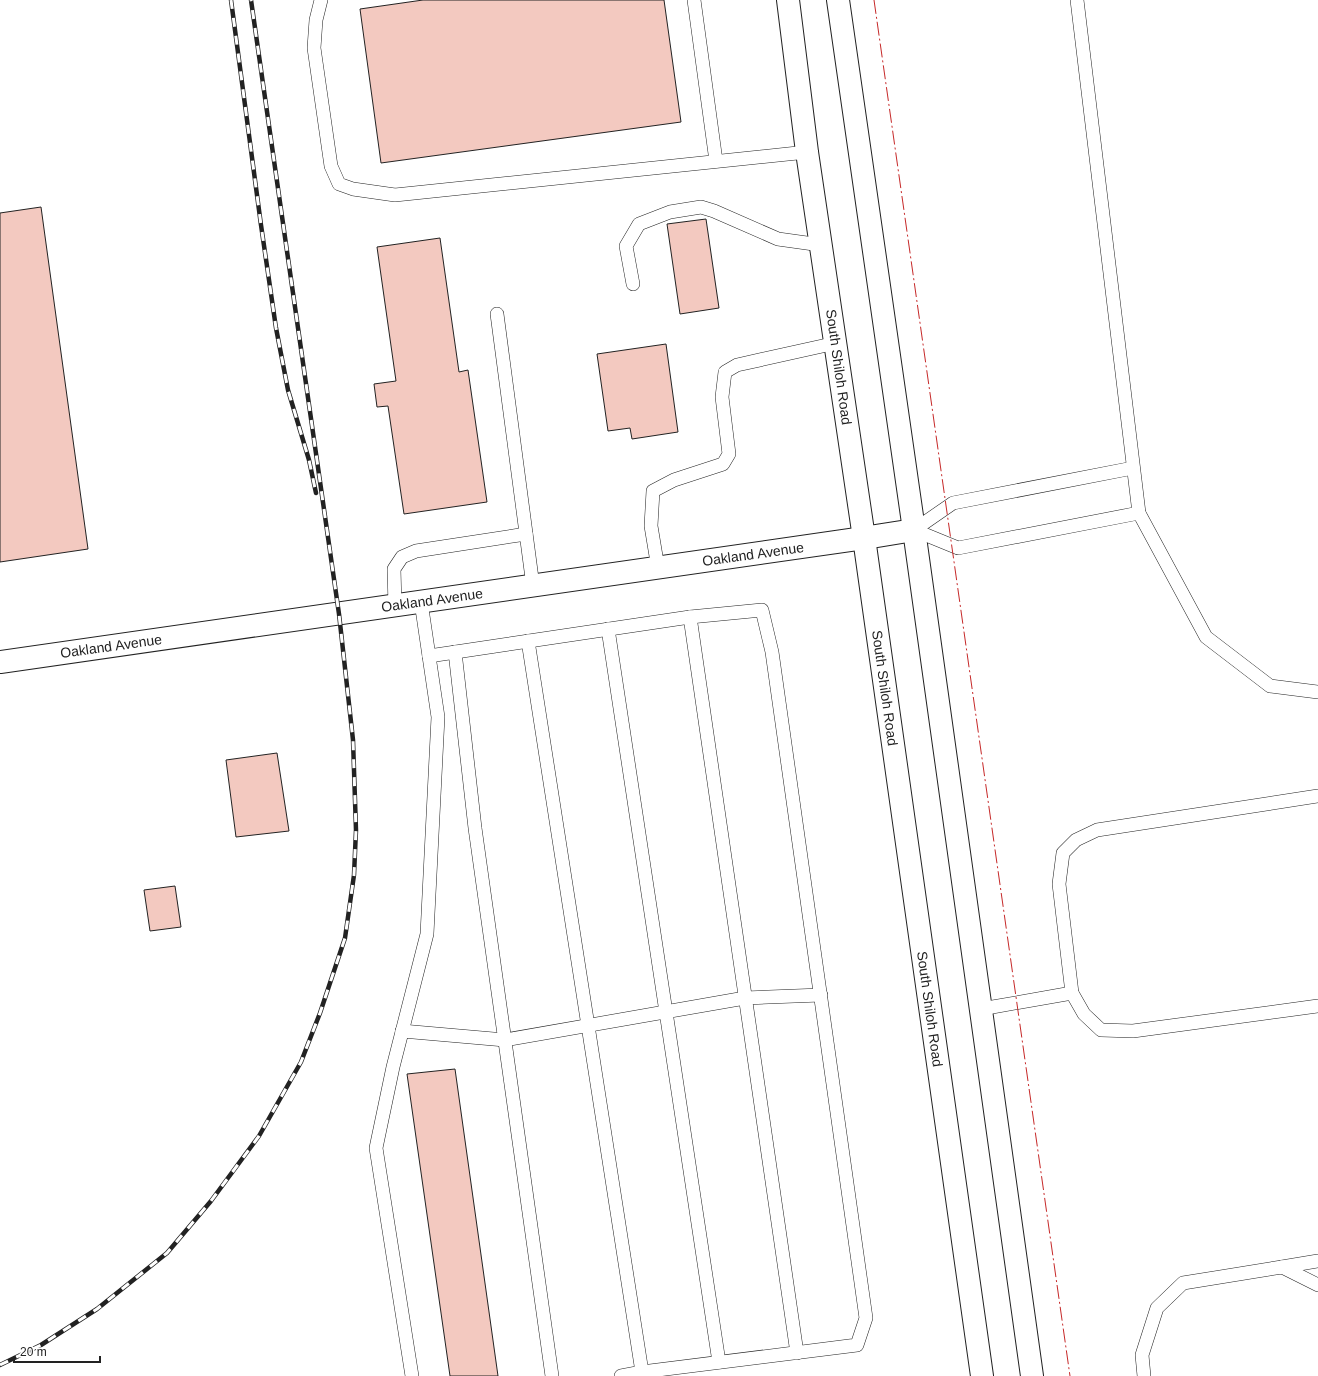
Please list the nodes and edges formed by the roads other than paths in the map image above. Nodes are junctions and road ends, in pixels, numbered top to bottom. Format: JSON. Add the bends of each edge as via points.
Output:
{"nodes":[{"id":1,"x":321,"y":0,"type":"edge"},
{"id":2,"x":694,"y":0,"type":"edge"},
{"id":3,"x":788,"y":0,"type":"edge"},
{"id":4,"x":838,"y":0,"type":"edge"},
{"id":5,"x":1076,"y":0,"type":"edge"},
{"id":6,"x":807,"y":152,"type":"junction"},
{"id":7,"x":716,"y":161,"type":"junction"},
{"id":8,"x":821,"y":245,"type":"junction"},
{"id":9,"x":633,"y":284,"type":"dead end"},
{"id":10,"x":497,"y":314,"type":"dead end"},
{"id":11,"x":836,"y":343,"type":"junction"},
{"id":12,"x":1133,"y":468,"type":"junction"},
{"id":13,"x":1139,"y":513,"type":"junction"},
{"id":14,"x":914,"y":530,"type":"junction"},
{"id":15,"x":526,"y":534,"type":"junction"},
{"id":16,"x":864,"y":538,"type":"junction"},
{"id":17,"x":658,"y":568,"type":"junction"},
{"id":18,"x":533,"y":586,"type":"junction"},
{"id":19,"x":421,"y":602,"type":"junction"},
{"id":20,"x":395,"y":606,"type":"junction"},
{"id":21,"x":690,"y":617,"type":"junction"},
{"id":22,"x":608,"y":630,"type":"junction"},
{"id":23,"x":528,"y":641,"type":"junction"},
{"id":24,"x":455,"y":652,"type":"junction"},
{"id":25,"x":429,"y":656,"type":"junction"},
{"id":26,"x":0,"y":662,"type":"edge"},
{"id":27,"x":1318,"y":692,"type":"edge"},
{"id":28,"x":1318,"y":796,"type":"edge"},
{"id":29,"x":1072,"y":992,"type":"junction"},
{"id":30,"x":821,"y":995,"type":"junction"},
{"id":31,"x":745,"y":998,"type":"junction"},
{"id":32,"x":1318,"y":1006,"type":"edge"},
{"id":33,"x":981,"y":1009,"type":"junction"},
{"id":34,"x":667,"y":1013,"type":"junction"},
{"id":35,"x":588,"y":1025,"type":"junction"},
{"id":36,"x":402,"y":1031,"type":"junction"},
{"id":37,"x":504,"y":1040,"type":"junction"},
{"id":38,"x":1318,"y":1261,"type":"edge"},
{"id":39,"x":1282,"y":1267,"type":"junction"},
{"id":40,"x":1318,"y":1285,"type":"edge"},
{"id":41,"x":797,"y":1353,"type":"junction"},
{"id":42,"x":720,"y":1362,"type":"junction"},
{"id":43,"x":642,"y":1372,"type":"junction"},
{"id":44,"x":412,"y":1376,"type":"edge"},
{"id":45,"x":552,"y":1376,"type":"edge"},
{"id":46,"x":621,"y":1376,"type":"edge"},
{"id":47,"x":982,"y":1376,"type":"edge"},
{"id":48,"x":1032,"y":1376,"type":"edge"},
{"id":49,"x":1144,"y":1376,"type":"edge"}],
"edges":[{"from":1,"to":7,"type":"lane","via":[[316,20],[314,48],[331,166],[339,184],[353,189],[395,195]]},
{"from":2,"to":7,"type":"lane"},
{"from":3,"to":6,"type":"main road","name":"South Shiloh Road"},
{"from":4,"to":14,"type":"main road"},
{"from":5,"to":12,"type":"lane"},
{"from":6,"to":7,"type":"lane"},
{"from":6,"to":8,"type":"main road","name":"South Shiloh Road"},
{"from":8,"to":9,"type":"lane","via":[[778,239],[701,207],[670,212],[639,224],[626,246]]},
{"from":8,"to":11,"type":"main road","name":"South Shiloh Road"},
{"from":10,"to":15,"type":"lane"},
{"from":11,"to":16,"type":"main road","name":"South Shiloh Road"},
{"from":11,"to":17,"type":"lane","via":[[737,365],[725,372],[722,397],[729,454],[723,464],[674,480],[653,492],[651,526]]},
{"from":12,"to":13,"type":"lane"},
{"from":12,"to":14,"type":"lane","via":[[953,504]]},
{"from":13,"to":14,"type":"lane","via":[[958,548]]},
{"from":13,"to":27,"type":"lane","via":[[1206,637],[1270,686]]},
{"from":14,"to":16,"type":"main road","name":"Oakland Avenue"},
{"from":14,"to":33,"type":"main road"},
{"from":15,"to":18,"type":"lane"},
{"from":15,"to":20,"type":"lane","via":[[416,551],[402,556],[394,569]]},
{"from":16,"to":17,"type":"main road","name":"Oakland Avenue"},
{"from":16,"to":47,"type":"main road","name":"South Shiloh Road"},
{"from":17,"to":18,"type":"main road","name":"Oakland Avenue"},
{"from":18,"to":19,"type":"main road","name":"Oakland Avenue"},
{"from":19,"to":20,"type":"main road","name":"Oakland Avenue"},
{"from":19,"to":25,"type":"lane"},
{"from":20,"to":26,"type":"main road","name":"Oakland Avenue"},
{"from":21,"to":22,"type":"lane"},
{"from":21,"to":30,"type":"lane","via":[[762,610],[772,652]]},
{"from":21,"to":31,"type":"lane"},
{"from":22,"to":23,"type":"lane"},
{"from":22,"to":34,"type":"lane"},
{"from":23,"to":24,"type":"lane"},
{"from":23,"to":35,"type":"lane"},
{"from":24,"to":25,"type":"lane"},
{"from":24,"to":37,"type":"lane","via":[[475,828]]},
{"from":25,"to":36,"type":"lane","via":[[438,717],[427,934]]},
{"from":28,"to":29,"type":"lane","via":[[1097,830],[1076,840],[1063,854],[1059,884]]},
{"from":29,"to":32,"type":"lane","via":[[1084,1014],[1101,1030],[1132,1031]]},
{"from":29,"to":33,"type":"lane"},
{"from":30,"to":31,"type":"lane"},
{"from":30,"to":41,"type":"lane","via":[[866,1318],[857,1345]]},
{"from":31,"to":34,"type":"lane"},
{"from":31,"to":41,"type":"lane"},
{"from":33,"to":48,"type":"main road"},
{"from":34,"to":35,"type":"lane"},
{"from":34,"to":42,"type":"lane"},
{"from":35,"to":37,"type":"lane"},
{"from":35,"to":43,"type":"lane"},
{"from":36,"to":37,"type":"lane"},
{"from":36,"to":44,"type":"lane","via":[[376,1148]]},
{"from":37,"to":45,"type":"lane"},
{"from":38,"to":39,"type":"lane"},
{"from":39,"to":40,"type":"lane"},
{"from":39,"to":49,"type":"lane","via":[[1183,1283],[1157,1308],[1142,1355]]},
{"from":41,"to":42,"type":"lane"},
{"from":42,"to":43,"type":"lane"},
{"from":43,"to":46,"type":"lane"}]}
